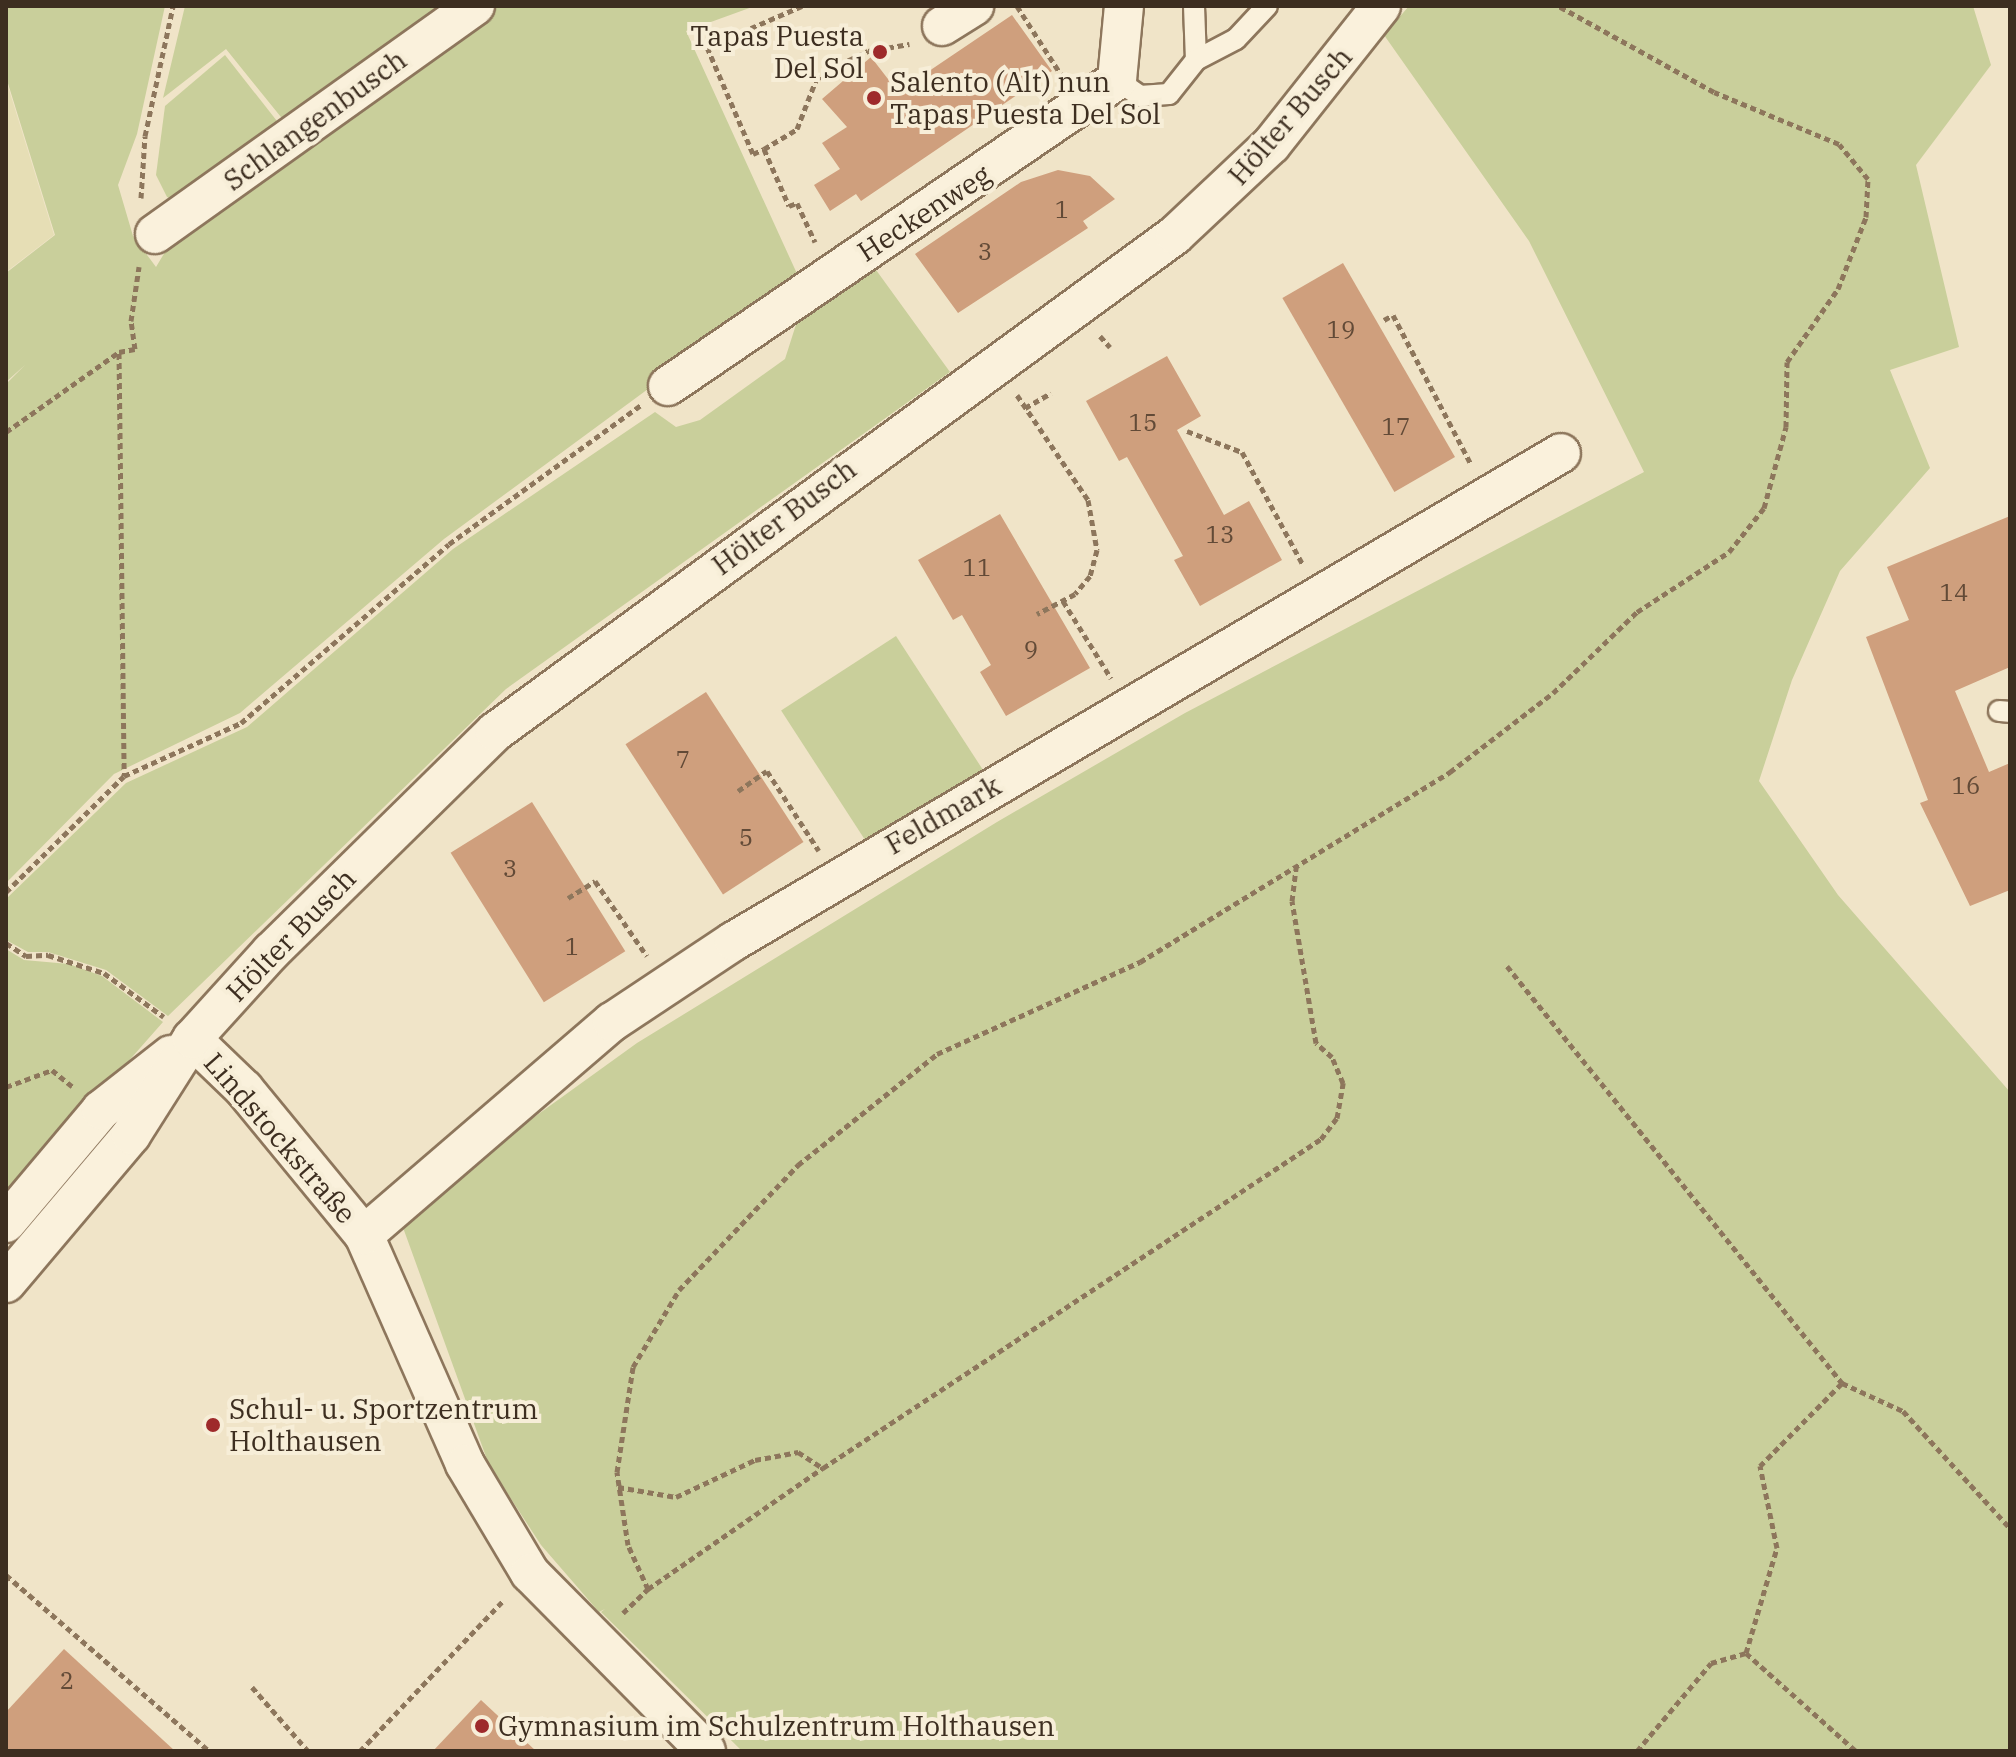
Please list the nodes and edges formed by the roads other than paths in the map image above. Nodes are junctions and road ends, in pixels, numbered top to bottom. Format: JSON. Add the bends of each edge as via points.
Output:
{"nodes":[{"id":1,"x":475,"y":6,"type":"edge"},
{"id":2,"x":974,"y":6,"type":"edge"},
{"id":3,"x":1124,"y":6,"type":"edge"},
{"id":4,"x":1194,"y":6,"type":"edge"},
{"id":5,"x":1267,"y":6,"type":"edge"},
{"id":6,"x":1381,"y":6,"type":"edge"},
{"id":7,"x":942,"y":26,"type":"road end"},
{"id":8,"x":1196,"y":60,"type":"junction"},
{"id":9,"x":1117,"y":80,"type":"junction"},
{"id":10,"x":155,"y":234,"type":"road end"},
{"id":11,"x":668,"y":386,"type":"road end"},
{"id":12,"x":1561,"y":453,"type":"dead end"},
{"id":13,"x":192,"y":1039,"type":"junction"},
{"id":14,"x":6,"y":1223,"type":"edge"},
{"id":15,"x":364,"y":1235,"type":"junction"},
{"id":16,"x":6,"y":1283,"type":"edge"},
{"id":17,"x":706,"y":1751,"type":"edge"}],
"edges":[{"from":1,"to":10,"type":"street","name":"Schlangenbusch"},
{"from":2,"to":7,"type":"street"},
{"from":3,"to":9,"type":"street"},
{"from":4,"to":8,"type":"lane"},
{"from":5,"to":8,"type":"lane","via":[[1236,39]]},
{"from":6,"to":13,"type":"street","name":"Hölter Busch","via":[[1225,192],[495,732],[271,952]]},
{"from":8,"to":9,"type":"lane","via":[[1177,89],[1159,96],[1140,96]]},
{"from":9,"to":11,"type":"street","name":"Heckenweg"},
{"from":12,"to":15,"type":"street","name":"Feldmark","via":[[837,878],[667,985],[612,1022]]},
{"from":13,"to":14,"type":"street","name":"Hölter Busch","via":[[101,1110]]},
{"from":13,"to":15,"type":"street","name":"Lindstockstraße","via":[[244,1089]]},
{"from":13,"to":16,"type":"street","name":"Hölter Busch","via":[[131,1135]]},
{"from":15,"to":17,"type":"street","name":"Lindstockstraße","via":[[465,1464],[530,1573]]}]}
